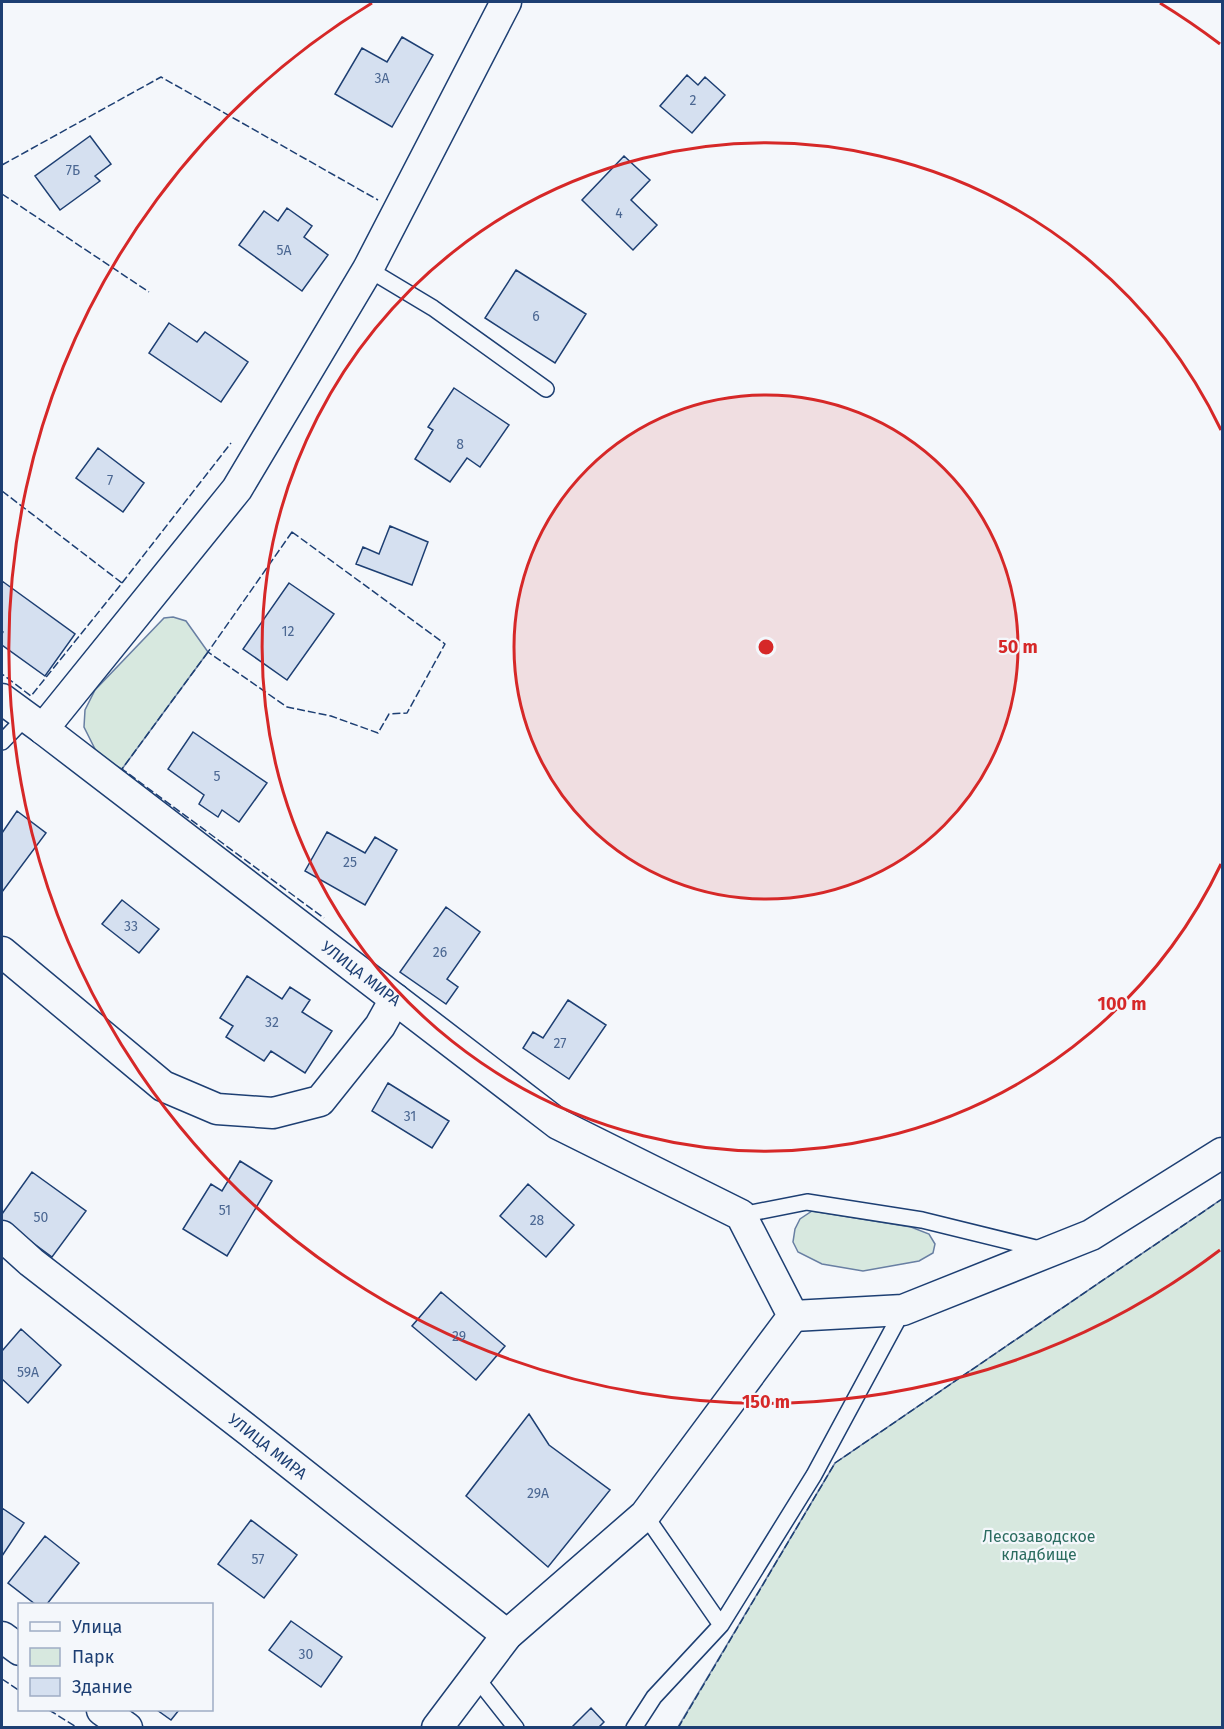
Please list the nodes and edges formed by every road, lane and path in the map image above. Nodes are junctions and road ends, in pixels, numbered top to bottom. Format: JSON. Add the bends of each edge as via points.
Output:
{"nodes":[{"id":1,"x":506,"y":2,"type":"edge"},
{"id":2,"x":368,"y":269,"type":"junction"},
{"id":3,"x":546,"y":389,"type":"dead end"},
{"id":4,"x":2,"y":699,"type":"edge"},
{"id":5,"x":34,"y":723,"type":"junction"},
{"id":6,"x":2,"y":742,"type":"edge"},
{"id":7,"x":2,"y":952,"type":"edge"},
{"id":8,"x":395,"y":999,"type":"junction"},
{"id":9,"x":1222,"y":1153,"type":"edge"},
{"id":10,"x":741,"y":1215,"type":"junction"},
{"id":11,"x":2,"y":1236,"type":"edge"},
{"id":12,"x":1050,"y":1252,"type":"junction"},
{"id":13,"x":903,"y":1310,"type":"junction"},
{"id":14,"x":793,"y":1316,"type":"junction"},
{"id":15,"x":645,"y":1515,"type":"junction"},
{"id":16,"x":721,"y":1625,"type":"junction"},
{"id":17,"x":507,"y":1635,"type":"junction"},
{"id":18,"x":2,"y":1637,"type":"edge"},
{"id":19,"x":18,"y":1649,"type":"edge"},
{"id":20,"x":475,"y":1676,"type":"junction"},
{"id":21,"x":103,"y":1711,"type":"edge"},
{"id":22,"x":127,"y":1728,"type":"edge"},
{"id":23,"x":437,"y":1728,"type":"edge"},
{"id":24,"x":516,"y":1728,"type":"edge"},
{"id":25,"x":634,"y":1728,"type":"edge"}],
"edges":[{"from":1,"to":2,"type":"street"},
{"from":2,"to":3,"type":"lane","via":[[433,308]]},
{"from":2,"to":5,"type":"street","via":[[237,489]]},
{"from":4,"to":5,"type":"street","name":"УЛИЦА МИРА"},
{"from":5,"to":6,"type":"lane"},
{"from":5,"to":8,"type":"street","name":"УЛИЦА МИРА"},
{"from":7,"to":8,"type":"street","via":[[163,1086],[217,1109],[273,1113],[320,1101],[380,1026]]},
{"from":8,"to":10,"type":"street","name":"УЛИЦА МИРА","via":[[558,1124]]},
{"from":9,"to":12,"type":"street","via":[[1091,1235]]},
{"from":10,"to":12,"type":"lane","via":[[807,1202],[922,1220]]},
{"from":10,"to":14,"type":"street"},
{"from":11,"to":17,"type":"street","name":"УЛИЦА МИРА"},
{"from":12,"to":13,"type":"street"},
{"from":13,"to":14,"type":"street"},
{"from":13,"to":16,"type":"lane","via":[[814,1475]]},
{"from":14,"to":15,"type":"street"},
{"from":15,"to":16,"type":"lane"},
{"from":15,"to":17,"type":"street"},
{"from":16,"to":25,"type":"lane","via":[[654,1696]]},
{"from":17,"to":20,"type":"street"},
{"from":18,"to":19,"type":"street"},
{"from":20,"to":23,"type":"street"},
{"from":20,"to":24,"type":"lane"},
{"from":21,"to":22,"type":"street"}]}
